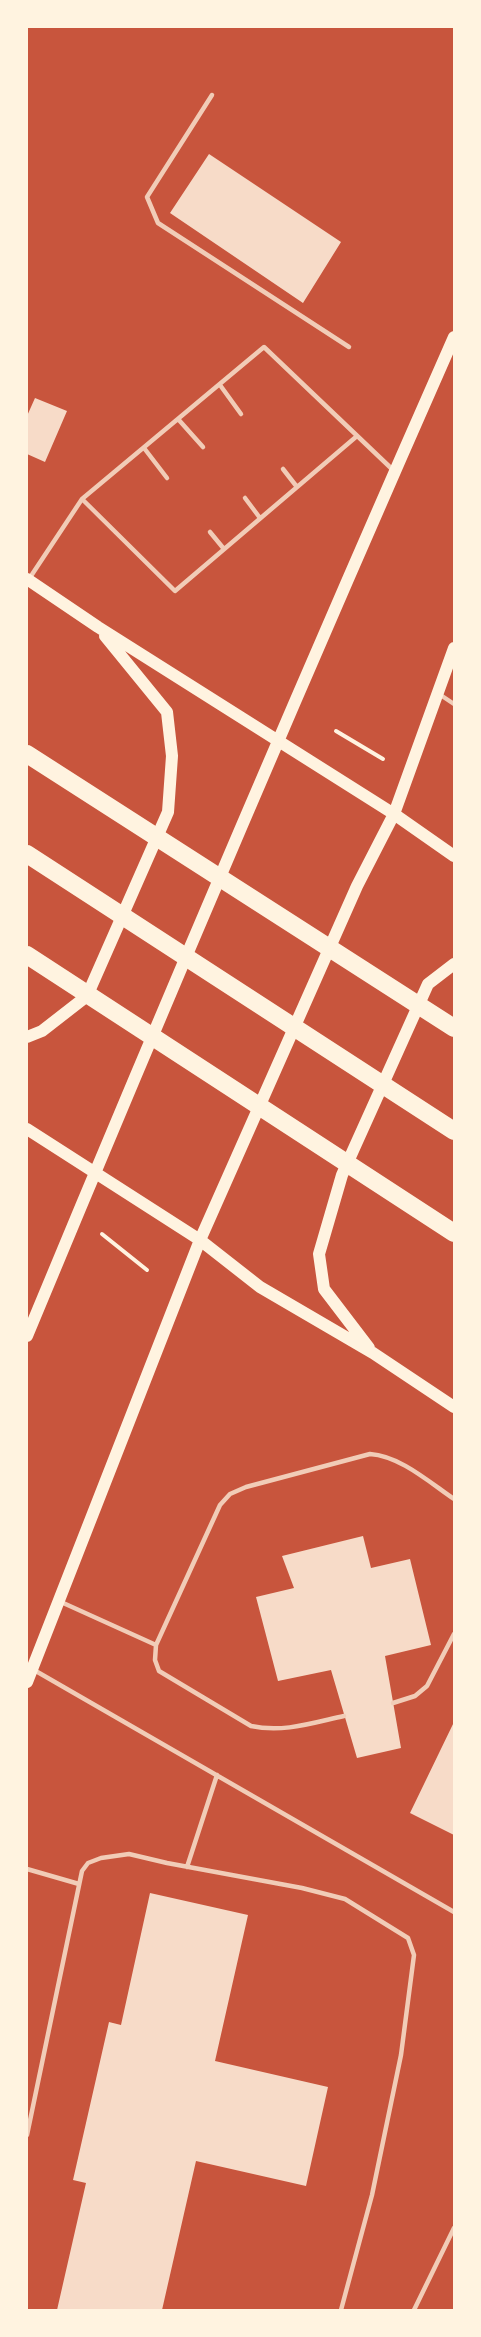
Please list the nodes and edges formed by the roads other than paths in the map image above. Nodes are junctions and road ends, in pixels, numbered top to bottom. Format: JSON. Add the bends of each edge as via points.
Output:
{"nodes":[{"id":1,"x":212,"y":94,"type":"dead end"},
{"id":2,"x":454,"y":337,"type":"edge"},
{"id":3,"x":349,"y":347,"type":"dead end"},
{"id":4,"x":220,"y":385,"type":"junction"},
{"id":5,"x":241,"y":414,"type":"dead end"},
{"id":6,"x":178,"y":419,"type":"junction"},
{"id":7,"x":357,"y":436,"type":"junction"},
{"id":8,"x":203,"y":447,"type":"dead end"},
{"id":9,"x":144,"y":448,"type":"junction"},
{"id":10,"x":283,"y":469,"type":"dead end"},
{"id":11,"x":395,"y":472,"type":"junction"},
{"id":12,"x":167,"y":478,"type":"dead end"},
{"id":13,"x":297,"y":487,"type":"junction"},
{"id":14,"x":245,"y":498,"type":"dead end"},
{"id":15,"x":82,"y":499,"type":"junction"},
{"id":16,"x":260,"y":518,"type":"junction"},
{"id":17,"x":210,"y":532,"type":"dead end"},
{"id":18,"x":224,"y":549,"type":"junction"},
{"id":19,"x":28,"y":579,"type":"edge"},
{"id":20,"x":98,"y":627,"type":"junction"},
{"id":21,"x":454,"y":648,"type":"edge"},
{"id":22,"x":439,"y":694,"type":"junction"},
{"id":23,"x":454,"y":704,"type":"edge"},
{"id":24,"x":278,"y":742,"type":"junction"},
{"id":25,"x":27,"y":754,"type":"edge"},
{"id":26,"x":394,"y":814,"type":"junction"},
{"id":27,"x":27,"y":854,"type":"edge"},
{"id":28,"x":454,"y":856,"type":"edge"},
{"id":29,"x":27,"y":955,"type":"edge"},
{"id":30,"x":454,"y":964,"type":"edge"},
{"id":31,"x":454,"y":1028,"type":"edge"},
{"id":32,"x":27,"y":1037,"type":"edge"},
{"id":33,"x":27,"y":1130,"type":"edge"},
{"id":34,"x":454,"y":1131,"type":"edge"},
{"id":35,"x":96,"y":1173,"type":"junction"},
{"id":36,"x":454,"y":1233,"type":"edge"},
{"id":37,"x":200,"y":1240,"type":"junction"},
{"id":38,"x":27,"y":1336,"type":"edge"},
{"id":39,"x":372,"y":1353,"type":"junction"},
{"id":40,"x":454,"y":1407,"type":"edge"},
{"id":41,"x":454,"y":1499,"type":"edge"},
{"id":42,"x":59,"y":1601,"type":"junction"},
{"id":43,"x":454,"y":1634,"type":"edge"},
{"id":44,"x":156,"y":1645,"type":"junction"},
{"id":45,"x":32,"y":1668,"type":"junction"},
{"id":46,"x":27,"y":1682,"type":"edge"},
{"id":47,"x":393,"y":1703,"type":"dead end"},
{"id":48,"x":344,"y":1716,"type":"dead end"},
{"id":49,"x":217,"y":1775,"type":"junction"},
{"id":50,"x":188,"y":1867,"type":"junction"},
{"id":51,"x":27,"y":1869,"type":"edge"},
{"id":52,"x":79,"y":1884,"type":"junction"},
{"id":53,"x":454,"y":1912,"type":"edge"},
{"id":54,"x":27,"y":2135,"type":"edge"},
{"id":55,"x":454,"y":2228,"type":"edge"},
{"id":56,"x":342,"y":2310,"type":"edge"},
{"id":57,"x":414,"y":2310,"type":"edge"}],
"edges":[{"from":1,"to":3,"type":"lane","via":[[147,197],[158,223]]},
{"from":2,"to":11,"type":"main road"},
{"from":4,"to":5,"type":"lane"},
{"from":4,"to":6,"type":"lane"},
{"from":4,"to":7,"type":"lane","via":[[264,347]]},
{"from":6,"to":8,"type":"lane"},
{"from":6,"to":9,"type":"lane"},
{"from":7,"to":11,"type":"lane"},
{"from":7,"to":13,"type":"lane"},
{"from":9,"to":12,"type":"lane"},
{"from":9,"to":15,"type":"lane"},
{"from":10,"to":13,"type":"lane"},
{"from":11,"to":24,"type":"main road"},
{"from":13,"to":16,"type":"lane"},
{"from":14,"to":16,"type":"lane"},
{"from":15,"to":18,"type":"lane","via":[[175,591]]},
{"from":15,"to":19,"type":"lane"},
{"from":16,"to":18,"type":"lane"},
{"from":17,"to":18,"type":"lane"},
{"from":19,"to":20,"type":"main road"},
{"from":20,"to":24,"type":"main road"},
{"from":20,"to":32,"type":"main road","via":[[167,712],[172,756],[168,812],[87,996],[42,1031]]},
{"from":21,"to":22,"type":"main road"},
{"from":22,"to":23,"type":"lane"},
{"from":22,"to":26,"type":"main road"},
{"from":24,"to":26,"type":"main road"},
{"from":24,"to":35,"type":"main road"},
{"from":25,"to":31,"type":"highway"},
{"from":26,"to":28,"type":"main road"},
{"from":26,"to":37,"type":"main road","via":[[357,886]]},
{"from":27,"to":34,"type":"highway"},
{"from":29,"to":36,"type":"highway"},
{"from":30,"to":39,"type":"main road","via":[[428,984],[342,1174],[319,1254],[324,1289]]},
{"from":33,"to":35,"type":"main road"},
{"from":35,"to":37,"type":"main road"},
{"from":35,"to":38,"type":"main road"},
{"from":37,"to":39,"type":"main road","via":[[260,1287]]},
{"from":37,"to":42,"type":"main road"},
{"from":39,"to":40,"type":"main road"},
{"from":41,"to":44,"type":"lane","via":[[390,1458],[370,1454],[230,1494],[220,1505]]},
{"from":42,"to":44,"type":"lane"},
{"from":42,"to":45,"type":"main road"},
{"from":43,"to":47,"type":"lane","via":[[427,1686],[415,1696]]},
{"from":44,"to":48,"type":"lane","via":[[159,1671],[251,1726],[286,1730]]},
{"from":45,"to":46,"type":"main road"},
{"from":45,"to":49,"type":"lane"},
{"from":49,"to":50,"type":"lane"},
{"from":49,"to":53,"type":"lane"},
{"from":50,"to":52,"type":"lane","via":[[129,1854],[88,1863]]},
{"from":50,"to":56,"type":"lane","via":[[345,1899],[408,1938],[414,1955],[401,2055],[372,2194]]},
{"from":51,"to":52,"type":"lane"},
{"from":52,"to":54,"type":"lane"},
{"from":55,"to":57,"type":"lane"}]}
